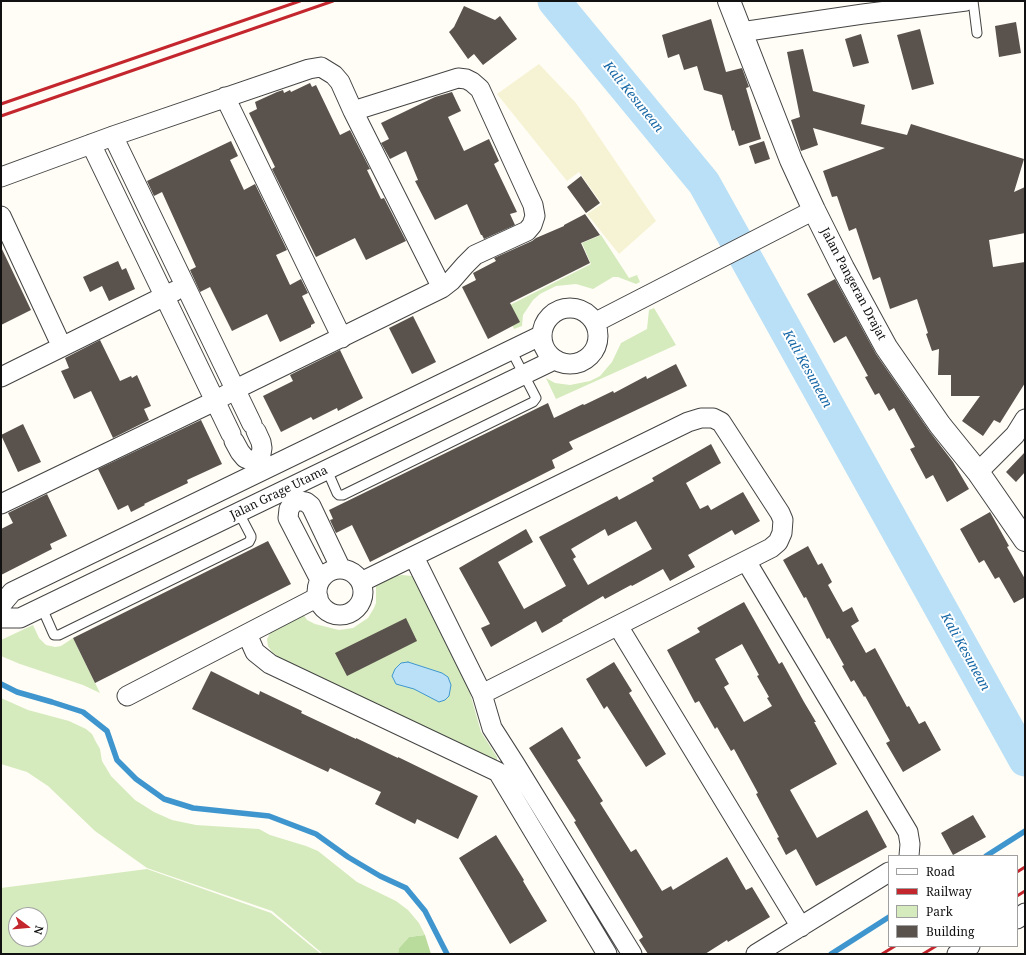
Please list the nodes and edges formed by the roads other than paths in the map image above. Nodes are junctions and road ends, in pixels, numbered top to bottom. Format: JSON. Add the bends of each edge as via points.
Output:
{"nodes":[{"id":1,"x":729,"y":1,"type":"edge"},
{"id":2,"x":966,"y":1,"type":"edge"},
{"id":3,"x":973,"y":1,"type":"edge"},
{"id":4,"x":906,"y":5,"type":"edge"},
{"id":5,"x":741,"y":32,"type":"junction"},
{"id":6,"x":977,"y":33,"type":"dead end"},
{"id":7,"x":225,"y":97,"type":"junction"},
{"id":8,"x":353,"y":111,"type":"junction"},
{"id":9,"x":113,"y":136,"type":"junction"},
{"id":10,"x":91,"y":144,"type":"junction"},
{"id":11,"x":1,"y":177,"type":"edge"},
{"id":12,"x":814,"y":210,"type":"junction"},
{"id":13,"x":1,"y":216,"type":"edge"},
{"id":14,"x":186,"y":286,"type":"junction"},
{"id":15,"x":442,"y":288,"type":"junction"},
{"id":16,"x":165,"y":296,"type":"junction"},
{"id":17,"x":596,"y":322,"type":"junction"},
{"id":18,"x":542,"y":335,"type":"junction"},
{"id":19,"x":342,"y":338,"type":"junction"},
{"id":20,"x":62,"y":347,"type":"junction"},
{"id":21,"x":511,"y":350,"type":"junction"},
{"id":22,"x":554,"y":360,"type":"junction"},
{"id":23,"x":524,"y":375,"type":"junction"},
{"id":24,"x":1,"y":377,"type":"edge"},
{"id":25,"x":236,"y":390,"type":"junction"},
{"id":26,"x":215,"y":401,"type":"junction"},
{"id":27,"x":1025,"y":420,"type":"edge"},
{"id":28,"x":260,"y":465,"type":"junction"},
{"id":29,"x":327,"y":470,"type":"junction"},
{"id":30,"x":978,"y":472,"type":"junction"},
{"id":31,"x":292,"y":494,"type":"junction"},
{"id":32,"x":1,"y":504,"type":"edge"},
{"id":33,"x":239,"y":513,"type":"junction"},
{"id":34,"x":1025,"y":540,"type":"edge"},
{"id":35,"x":414,"y":557,"type":"junction"},
{"id":36,"x":746,"y":561,"type":"junction"},
{"id":37,"x":341,"y":569,"type":"junction"},
{"id":38,"x":361,"y":582,"type":"junction"},
{"id":39,"x":319,"y":588,"type":"junction"},
{"id":40,"x":1,"y":605,"type":"edge"},
{"id":41,"x":42,"y":608,"type":"junction"},
{"id":42,"x":1,"y":618,"type":"edge"},
{"id":43,"x":618,"y":626,"type":"junction"},
{"id":44,"x":247,"y":634,"type":"junction"},
{"id":45,"x":482,"y":694,"type":"junction"},
{"id":46,"x":127,"y":696,"type":"dead end"},
{"id":47,"x":516,"y":764,"type":"junction"},
{"id":48,"x":498,"y":772,"type":"junction"},
{"id":49,"x":909,"y":855,"type":"edge"},
{"id":50,"x":888,"y":873,"type":"edge"},
{"id":51,"x":800,"y":927,"type":"junction"},
{"id":52,"x":968,"y":947,"type":"edge"},
{"id":53,"x":607,"y":954,"type":"edge"},
{"id":54,"x":632,"y":954,"type":"edge"},
{"id":55,"x":756,"y":954,"type":"edge"},
{"id":56,"x":957,"y":954,"type":"edge"}],
"edges":[{"from":1,"to":5,"type":"street","name":"Jalan Pangeran Drajat"},
{"from":2,"to":4,"type":"street"},
{"from":3,"to":6,"type":"lane"},
{"from":4,"to":5,"type":"street"},
{"from":5,"to":12,"type":"street","name":"Jalan Pangeran Drajat","via":[[791,160]]},
{"from":7,"to":8,"type":"street","via":[[321,67],[340,82]]},
{"from":7,"to":9,"type":"street"},
{"from":7,"to":19,"type":"street"},
{"from":8,"to":15,"type":"street"},
{"from":8,"to":15,"type":"street","via":[[458,78],[466,79],[480,89],[533,205],[535,216],[527,232],[475,255]]},
{"from":9,"to":10,"type":"street"},
{"from":9,"to":14,"type":"street"},
{"from":10,"to":11,"type":"street"},
{"from":10,"to":16,"type":"street"},
{"from":12,"to":17,"type":"street"},
{"from":12,"to":30,"type":"street","name":"Jalan Pangeran Drajat","via":[[886,346],[940,424]]},
{"from":13,"to":20,"type":"street"},
{"from":14,"to":16,"type":"street"},
{"from":14,"to":25,"type":"street"},
{"from":15,"to":19,"type":"street"},
{"from":16,"to":20,"type":"street"},
{"from":16,"to":26,"type":"street"},
{"from":17,"to":18,"type":"street","via":[[587,312],[576,307],[563,308],[552,313],[544,323]]},
{"from":17,"to":22,"type":"street","via":[[598,340],[590,357],[572,364]]},
{"from":18,"to":21,"type":"street"},
{"from":18,"to":22,"type":"street","via":[[543,345]]},
{"from":19,"to":25,"type":"street"},
{"from":20,"to":24,"type":"street"},
{"from":21,"to":23,"type":"lane"},
{"from":21,"to":28,"type":"street"},
{"from":22,"to":23,"type":"street","name":"Jalan Grage Utama"},
{"from":23,"to":29,"type":"street","name":"Jalan Grage Utama"},
{"from":23,"to":29,"type":"lane","via":[[536,398],[533,402],[344,495],[338,495]]},
{"from":25,"to":26,"type":"street"},
{"from":25,"to":28,"type":"street","via":[[261,442]]},
{"from":26,"to":28,"type":"street","via":[[240,452],[245,458]]},
{"from":26,"to":32,"type":"street"},
{"from":27,"to":30,"type":"street","via":[[1015,435]]},
{"from":28,"to":31,"type":"street"},
{"from":28,"to":40,"type":"street","via":[[12,592]]},
{"from":29,"to":31,"type":"street","name":"Jalan Grage Utama"},
{"from":30,"to":34,"type":"street","name":"Jalan Pangeran Drajat"},
{"from":31,"to":33,"type":"street","name":"Jalan Grage Utama"},
{"from":31,"to":37,"type":"street","via":[[310,506]]},
{"from":31,"to":39,"type":"street","via":[[288,518]]},
{"from":33,"to":41,"type":"street","name":"Jalan Grage Utama"},
{"from":33,"to":41,"type":"lane","via":[[251,536],[249,542],[66,632],[54,635]]},
{"from":35,"to":36,"type":"street","via":[[688,422],[713,418],[726,428],[783,520],[778,542]]},
{"from":35,"to":38,"type":"street"},
{"from":35,"to":45,"type":"street"},
{"from":36,"to":43,"type":"street"},
{"from":36,"to":49,"type":"street","via":[[908,832]]},
{"from":37,"to":38,"type":"street","via":[[350,570]]},
{"from":37,"to":39,"type":"street","via":[[330,571]]},
{"from":38,"to":39,"type":"street","via":[[363,593],[360,603],[352,611],[342,615],[331,613],[322,607]]},
{"from":39,"to":44,"type":"street"},
{"from":41,"to":42,"type":"street","name":"Jalan Grage Utama","via":[[20,618]]},
{"from":43,"to":45,"type":"street"},
{"from":43,"to":51,"type":"street"},
{"from":44,"to":46,"type":"street"},
{"from":44,"to":48,"type":"street","via":[[255,652],[270,664]]},
{"from":45,"to":47,"type":"street","via":[[492,728]]},
{"from":47,"to":48,"type":"street"},
{"from":47,"to":54,"type":"street"},
{"from":48,"to":53,"type":"street"},
{"from":50,"to":51,"type":"street"},
{"from":51,"to":55,"type":"street"},
{"from":52,"to":56,"type":"street"}]}
